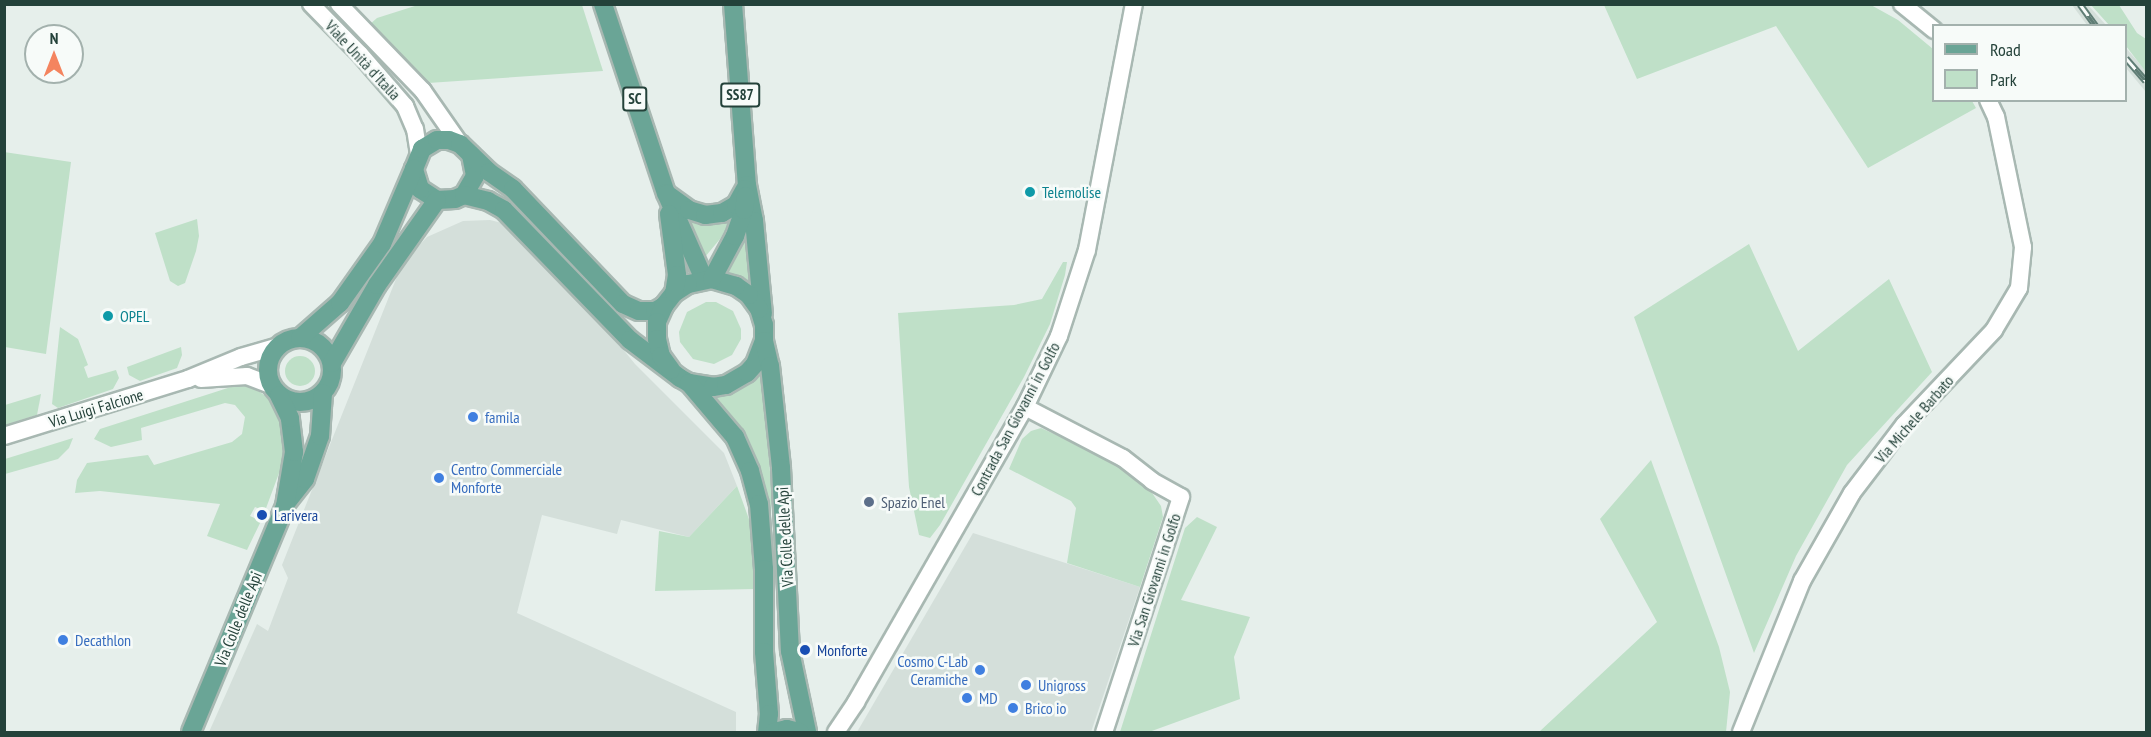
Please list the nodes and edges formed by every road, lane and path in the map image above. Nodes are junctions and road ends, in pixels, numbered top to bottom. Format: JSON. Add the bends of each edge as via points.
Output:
{"nodes":[{"id":1,"x":311,"y":4,"type":"edge"},
{"id":2,"x":339,"y":4,"type":"edge"},
{"id":3,"x":603,"y":4,"type":"edge"},
{"id":4,"x":733,"y":4,"type":"edge"},
{"id":5,"x":1134,"y":4,"type":"edge"},
{"id":6,"x":1902,"y":4,"type":"edge"},
{"id":7,"x":1932,"y":28,"type":"edge"},
{"id":8,"x":1989,"y":102,"type":"edge"},
{"id":9,"x":466,"y":149,"type":"junction"},
{"id":10,"x":416,"y":162,"type":"junction"},
{"id":11,"x":747,"y":185,"type":"junction"},
{"id":12,"x":666,"y":193,"type":"junction"},
{"id":13,"x":464,"y":195,"type":"junction"},
{"id":14,"x":437,"y":200,"type":"junction"},
{"id":15,"x":708,"y":279,"type":"junction"},
{"id":16,"x":669,"y":299,"type":"junction"},
{"id":17,"x":764,"y":333,"type":"junction"},
{"id":18,"x":300,"y":338,"type":"junction"},
{"id":19,"x":277,"y":347,"type":"junction"},
{"id":20,"x":332,"y":363,"type":"junction"},
{"id":21,"x":671,"y":370,"type":"junction"},
{"id":22,"x":188,"y":379,"type":"junction"},
{"id":23,"x":689,"y":383,"type":"junction"},
{"id":24,"x":275,"y":390,"type":"junction"},
{"id":25,"x":323,"y":393,"type":"junction"},
{"id":26,"x":1025,"y":407,"type":"junction"},
{"id":27,"x":4,"y":436,"type":"edge"},
{"id":28,"x":285,"y":506,"type":"junction"},
{"id":29,"x":191,"y":732,"type":"edge"},
{"id":30,"x":767,"y":732,"type":"edge"},
{"id":31,"x":774,"y":732,"type":"edge"},
{"id":32,"x":800,"y":732,"type":"edge"},
{"id":33,"x":807,"y":732,"type":"edge"},
{"id":34,"x":836,"y":732,"type":"edge"},
{"id":35,"x":1104,"y":732,"type":"edge"},
{"id":36,"x":1741,"y":732,"type":"edge"}],
"edges":[{"from":1,"to":10,"type":"street","name":"Viale Unità d'Italia","via":[[405,106],[415,129]]},
{"from":2,"to":9,"type":"street","name":"Viale Unità d'Italia","via":[[423,91]]},
{"from":3,"to":12,"type":"main road","number":"SC"},
{"from":4,"to":11,"type":"main road","number":"SS87"},
{"from":5,"to":26,"type":"street","name":"Contrada San Giovanni in Golfo","via":[[1087,250],[1059,336]]},
{"from":6,"to":7,"type":"street"},
{"from":8,"to":36,"type":"street","name":"Via Michele Barbato","via":[[1996,117],[2023,247],[2019,288],[1994,330],[1904,425],[1851,493],[1802,581]]},
{"from":9,"to":10,"type":"main road","via":[[449,140],[437,140],[427,145]]},
{"from":9,"to":13,"type":"main road","via":[[475,165],[475,176]]},
{"from":9,"to":16,"type":"main road","via":[[513,189],[623,304],[639,311],[655,311]]},
{"from":10,"to":14,"type":"main road","via":[[420,189]]},
{"from":10,"to":18,"type":"main road","via":[[382,244],[340,303]]},
{"from":11,"to":12,"type":"main road","via":[[736,205],[722,213],[705,215],[689,210]]},
{"from":11,"to":15,"type":"main road","number":"SS87","via":[[735,236]]},
{"from":11,"to":17,"type":"main road","number":"SS87"},
{"from":12,"to":15,"type":"main road","number":"SC"},
{"from":12,"to":16,"type":"main road","number":"SC","via":[[677,275]]},
{"from":13,"to":14,"type":"main road"},
{"from":13,"to":21,"type":"main road","via":[[504,210],[630,340]]},
{"from":14,"to":20,"type":"main road","via":[[377,285]]},
{"from":15,"to":16,"type":"main road","via":[[688,284]]},
{"from":15,"to":17,"type":"main road","via":[[736,285],[749,295],[759,309]]},
{"from":16,"to":21,"type":"main road","via":[[657,322],[657,339],[661,356]]},
{"from":17,"to":23,"type":"main road","via":[[755,364],[737,380],[713,387]]},
{"from":17,"to":33,"type":"main road","name":"Via Colle delle Api","number":"SS87","via":[[781,468],[790,651]]},
{"from":18,"to":19,"type":"main road"},
{"from":18,"to":20,"type":"main road","via":[[321,345]]},
{"from":19,"to":22,"type":"street","name":"Via Luigi Falcione"},
{"from":19,"to":24,"type":"main road","via":[[268,365]]},
{"from":20,"to":25,"type":"main road","via":[[330,384]]},
{"from":21,"to":23,"type":"main road"},
{"from":22,"to":24,"type":"street","name":"Via Luigi Falcione","via":[[248,376]]},
{"from":22,"to":27,"type":"street","name":"Via Luigi Falcione"},
{"from":23,"to":30,"type":"main road","name":"Via Colle delle Api","via":[[735,437],[759,504]]},
{"from":24,"to":25,"type":"main road","via":[[290,401],[302,403]]},
{"from":24,"to":28,"type":"main road","name":"Via Colle delle Api","via":[[290,418],[294,452]]},
{"from":25,"to":28,"type":"main road","name":"Via Colle delle Api","via":[[320,436],[304,479]]},
{"from":26,"to":34,"type":"street","name":"Contrada San Giovanni in Golfo"},
{"from":26,"to":35,"type":"street","name":"Via San Giovanni in Golfo","via":[[1123,458],[1181,497]]},
{"from":28,"to":29,"type":"main road","name":"Via Colle delle Api"},
{"from":31,"to":32,"type":"main road"}]}
